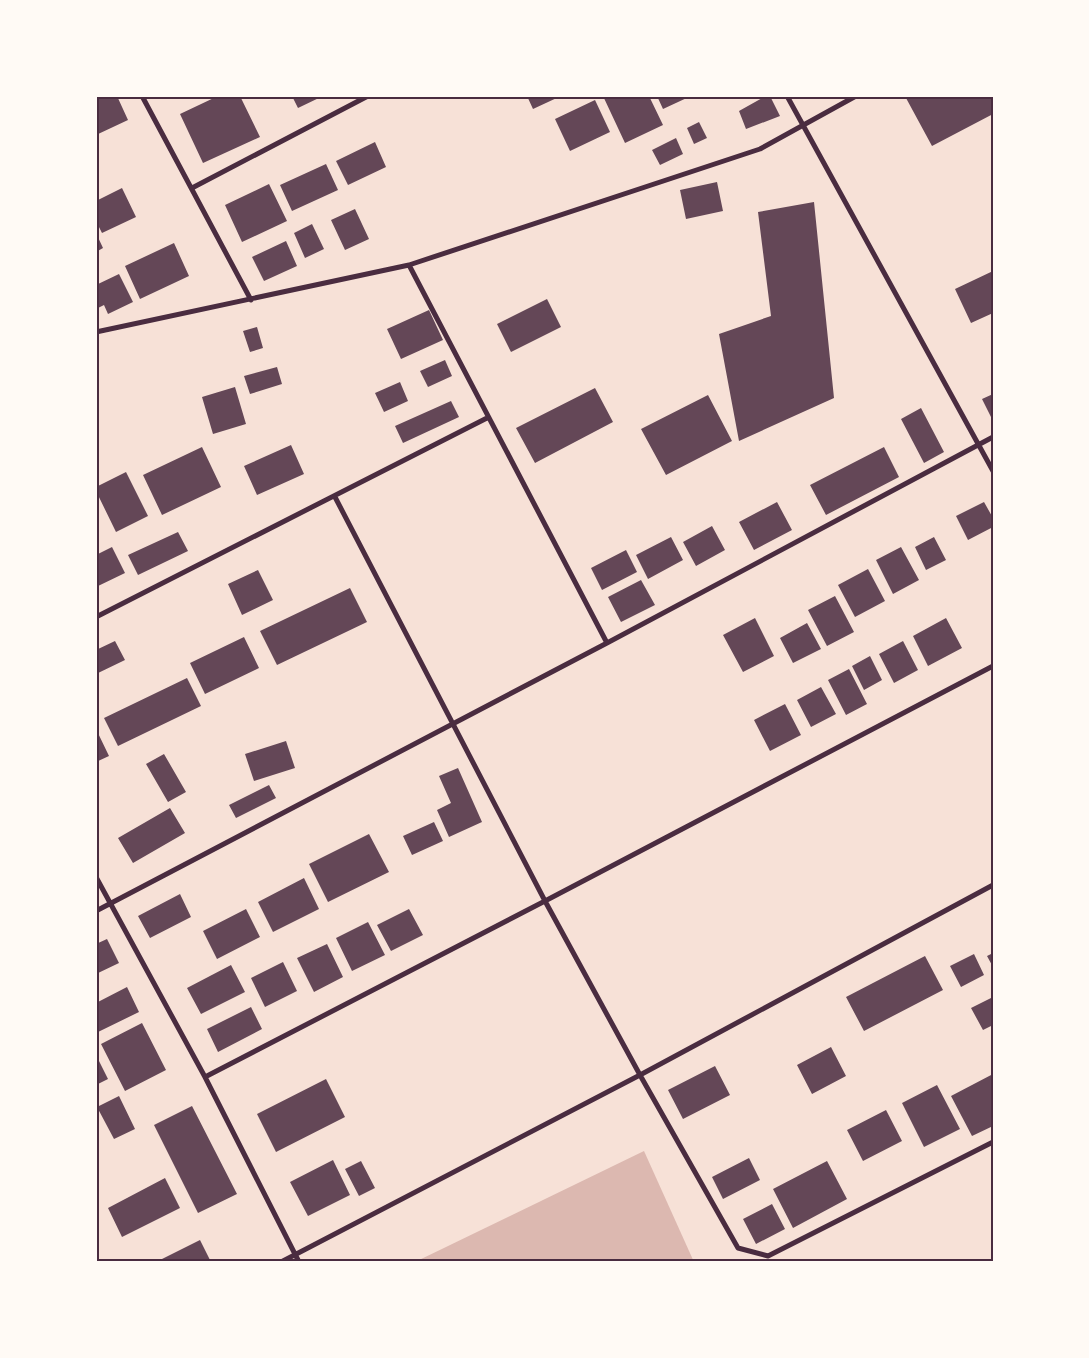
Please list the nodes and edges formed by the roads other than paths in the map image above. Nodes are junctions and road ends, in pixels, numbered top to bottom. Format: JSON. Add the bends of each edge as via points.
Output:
{"nodes":[{"id":1,"x":142,"y":96,"type":"edge"},
{"id":2,"x":368,"y":96,"type":"edge"},
{"id":3,"x":787,"y":96,"type":"edge"},
{"id":4,"x":856,"y":96,"type":"edge"},
{"id":5,"x":802,"y":126,"type":"junction"},
{"id":6,"x":192,"y":188,"type":"junction"},
{"id":7,"x":409,"y":265,"type":"junction"},
{"id":8,"x":251,"y":300,"type":"junction"},
{"id":9,"x":96,"y":332,"type":"edge"},
{"id":10,"x":487,"y":418,"type":"junction"},
{"id":11,"x":993,"y":437,"type":"edge"},
{"id":12,"x":978,"y":444,"type":"junction"},
{"id":13,"x":993,"y":471,"type":"edge"},
{"id":14,"x":335,"y":497,"type":"junction"},
{"id":15,"x":96,"y":617,"type":"edge"},
{"id":16,"x":607,"y":643,"type":"junction"},
{"id":17,"x":993,"y":666,"type":"edge"},
{"id":18,"x":454,"y":723,"type":"junction"},
{"id":19,"x":96,"y":877,"type":"edge"},
{"id":20,"x":993,"y":885,"type":"edge"},
{"id":21,"x":546,"y":901,"type":"junction"},
{"id":22,"x":110,"y":904,"type":"junction"},
{"id":23,"x":96,"y":911,"type":"edge"},
{"id":24,"x":640,"y":1075,"type":"junction"},
{"id":25,"x":205,"y":1077,"type":"junction"},
{"id":26,"x":993,"y":1142,"type":"edge"},
{"id":27,"x":295,"y":1254,"type":"junction"},
{"id":28,"x":281,"y":1262,"type":"edge"},
{"id":29,"x":299,"y":1262,"type":"edge"}],
"edges":[{"from":1,"to":6,"type":"street"},
{"from":2,"to":6,"type":"street"},
{"from":3,"to":5,"type":"street"},
{"from":4,"to":5,"type":"street"},
{"from":5,"to":7,"type":"street","via":[[760,148]]},
{"from":5,"to":12,"type":"street"},
{"from":6,"to":8,"type":"street"},
{"from":7,"to":8,"type":"street"},
{"from":7,"to":10,"type":"street"},
{"from":8,"to":9,"type":"street"},
{"from":10,"to":14,"type":"street"},
{"from":10,"to":16,"type":"street"},
{"from":11,"to":12,"type":"street"},
{"from":12,"to":13,"type":"street"},
{"from":12,"to":16,"type":"street"},
{"from":14,"to":15,"type":"street"},
{"from":14,"to":18,"type":"street"},
{"from":16,"to":18,"type":"street"},
{"from":17,"to":21,"type":"street"},
{"from":18,"to":21,"type":"street"},
{"from":18,"to":22,"type":"street"},
{"from":19,"to":22,"type":"street"},
{"from":20,"to":24,"type":"street"},
{"from":21,"to":24,"type":"street"},
{"from":21,"to":25,"type":"street"},
{"from":22,"to":23,"type":"street"},
{"from":22,"to":25,"type":"street"},
{"from":24,"to":26,"type":"street","via":[[738,1248],[768,1256]]},
{"from":24,"to":27,"type":"street"},
{"from":25,"to":27,"type":"street"},
{"from":27,"to":28,"type":"street"},
{"from":27,"to":29,"type":"street"}]}
